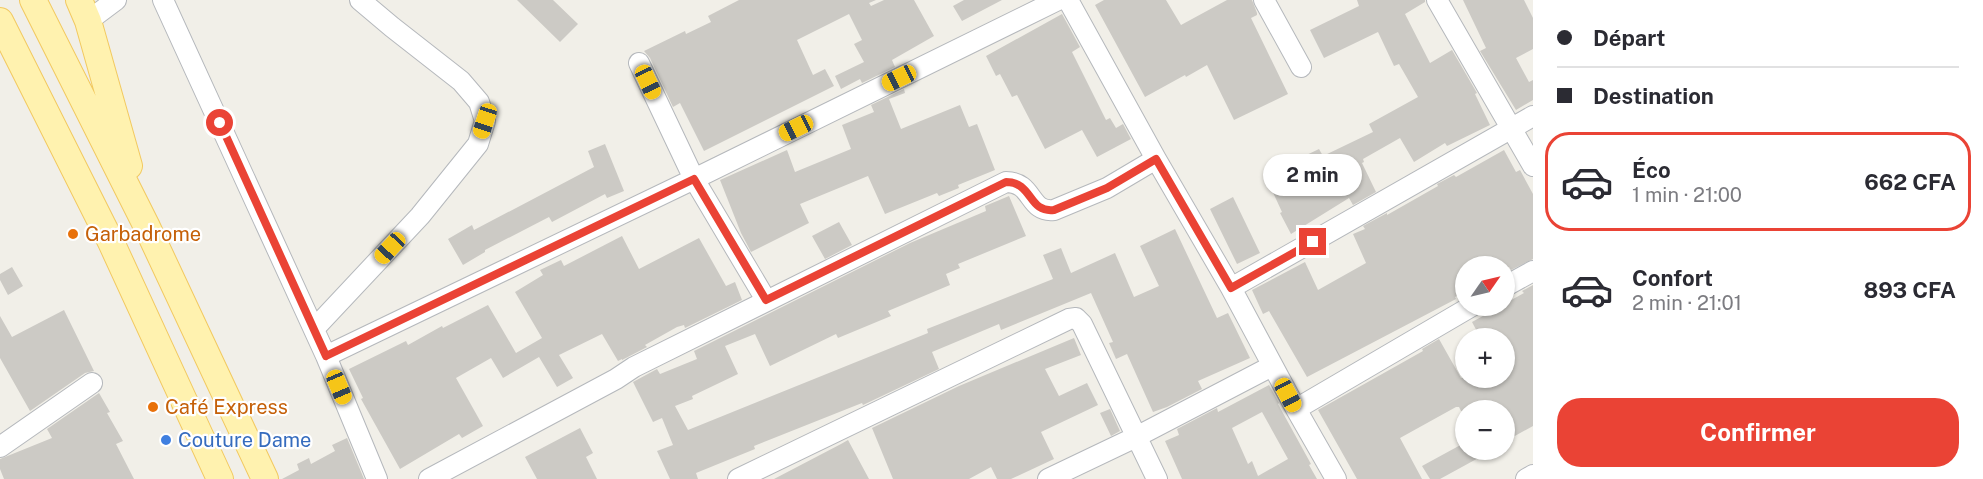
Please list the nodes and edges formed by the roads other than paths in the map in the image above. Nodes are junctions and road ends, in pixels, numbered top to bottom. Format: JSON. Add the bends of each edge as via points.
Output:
{"nodes":[{"id":1,"x":33,"y":0,"type":"edge"},
{"id":2,"x":116,"y":0,"type":"edge"},
{"id":3,"x":163,"y":0,"type":"edge"},
{"id":4,"x":360,"y":0,"type":"edge"},
{"id":5,"x":1058,"y":0,"type":"edge"},
{"id":6,"x":1068,"y":0,"type":"edge"},
{"id":7,"x":1264,"y":0,"type":"edge"},
{"id":8,"x":1437,"y":0,"type":"edge"},
{"id":9,"x":84,"y":11,"type":"edge"},
{"id":10,"x":0,"y":21,"type":"edge"},
{"id":11,"x":0,"y":56,"type":"edge"},
{"id":12,"x":639,"y":63,"type":"dead end"},
{"id":13,"x":1301,"y":67,"type":"dead end"},
{"id":14,"x":1533,"y":116,"type":"edge"},
{"id":15,"x":1511,"y":128,"type":"junction"},
{"id":16,"x":64,"y":150,"type":"junction"},
{"id":17,"x":1156,"y":159,"type":"junction"},
{"id":18,"x":1533,"y":166,"type":"edge"},
{"id":19,"x":694,"y":179,"type":"junction"},
{"id":20,"x":146,"y":225,"type":"junction"},
{"id":21,"x":1533,"y":271,"type":"edge"},
{"id":22,"x":1515,"y":281,"type":"edge"},
{"id":23,"x":1231,"y":288,"type":"junction"},
{"id":24,"x":766,"y":300,"type":"junction"},
{"id":25,"x":1455,"y":316,"type":"edge"},
{"id":26,"x":314,"y":329,"type":"junction"},
{"id":27,"x":326,"y":356,"type":"junction"},
{"id":28,"x":1272,"y":366,"type":"junction"},
{"id":29,"x":92,"y":383,"type":"dead end"},
{"id":30,"x":1296,"y":409,"type":"junction"},
{"id":31,"x":1136,"y":437,"type":"junction"},
{"id":32,"x":0,"y":447,"type":"edge"},
{"id":33,"x":1533,"y":475,"type":"edge"},
{"id":34,"x":220,"y":479,"type":"edge"},
{"id":35,"x":266,"y":479,"type":"edge"},
{"id":36,"x":377,"y":479,"type":"edge"},
{"id":37,"x":429,"y":479,"type":"edge"},
{"id":38,"x":738,"y":479,"type":"edge"},
{"id":39,"x":1048,"y":479,"type":"edge"},
{"id":40,"x":1157,"y":479,"type":"edge"},
{"id":41,"x":1336,"y":479,"type":"edge"},
{"id":42,"x":1526,"y":479,"type":"edge"}],
"edges":[{"from":1,"to":20,"type":"main road"},
{"from":2,"to":9,"type":"street"},
{"from":3,"to":26,"type":"street"},
{"from":4,"to":26,"type":"street","via":[[461,81],[479,102],[485,121],[478,144],[420,216]]},
{"from":5,"to":19,"type":"street"},
{"from":6,"to":17,"type":"street"},
{"from":7,"to":13,"type":"street"},
{"from":8,"to":15,"type":"street"},
{"from":9,"to":20,"type":"main road"},
{"from":10,"to":16,"type":"main road"},
{"from":11,"to":16,"type":"main road"},
{"from":12,"to":19,"type":"street"},
{"from":14,"to":15,"type":"street"},
{"from":15,"to":18,"type":"street"},
{"from":15,"to":23,"type":"street"},
{"from":16,"to":34,"type":"main road","via":[[111,242]]},
{"from":17,"to":23,"type":"street"},
{"from":17,"to":24,"type":"street","via":[[1107,188],[1054,210],[1040,208],[1022,186],[1006,182]]},
{"from":19,"to":24,"type":"street"},
{"from":19,"to":27,"type":"street"},
{"from":20,"to":35,"type":"main road"},
{"from":21,"to":22,"type":"street"},
{"from":23,"to":28,"type":"street"},
{"from":24,"to":37,"type":"street"},
{"from":25,"to":30,"type":"street"},
{"from":26,"to":27,"type":"street"},
{"from":27,"to":36,"type":"street"},
{"from":28,"to":30,"type":"street"},
{"from":28,"to":31,"type":"street"},
{"from":29,"to":32,"type":"street"},
{"from":30,"to":41,"type":"street"},
{"from":31,"to":38,"type":"street","via":[[1076,318]]},
{"from":31,"to":39,"type":"street"},
{"from":31,"to":40,"type":"street"},
{"from":33,"to":42,"type":"street"}]}
